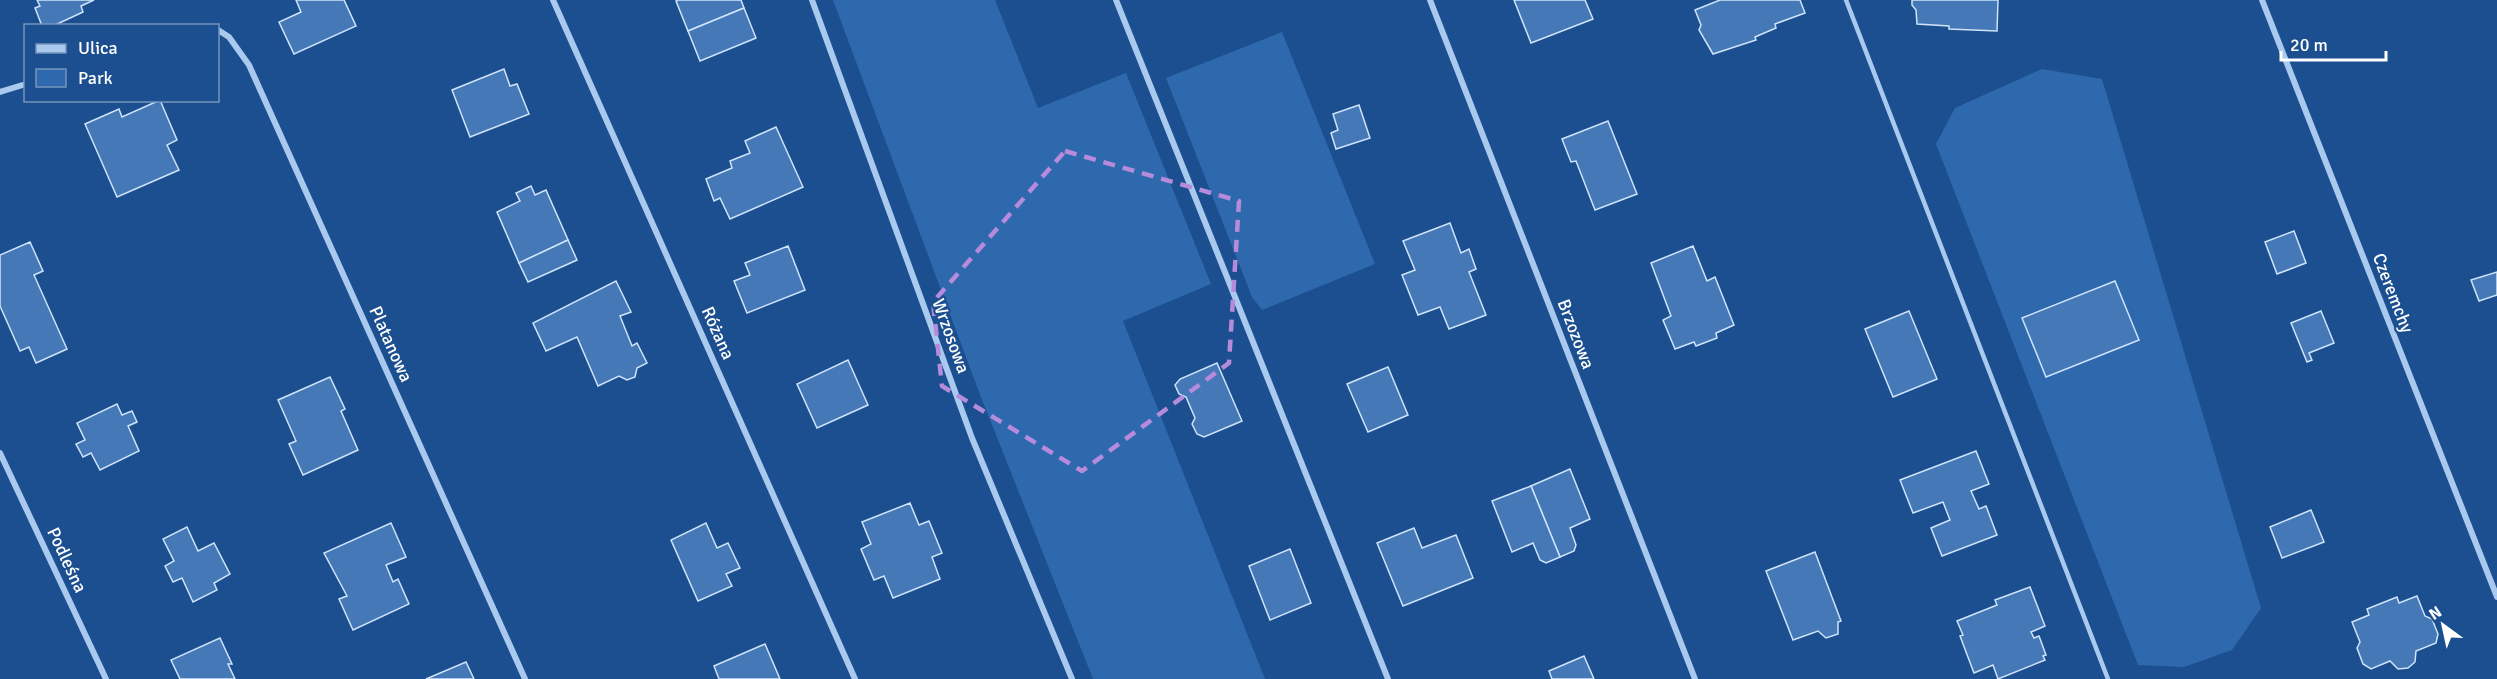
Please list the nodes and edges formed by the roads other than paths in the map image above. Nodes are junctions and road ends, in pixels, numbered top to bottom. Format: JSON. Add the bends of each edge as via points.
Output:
{"nodes":[{"id":1,"x":554,"y":0,"type":"edge"},
{"id":2,"x":812,"y":0,"type":"edge"},
{"id":3,"x":1116,"y":0,"type":"edge"},
{"id":4,"x":1430,"y":0,"type":"edge"},
{"id":5,"x":1846,"y":0,"type":"edge"},
{"id":6,"x":2262,"y":0,"type":"edge"},
{"id":7,"x":219,"y":31,"type":"edge"},
{"id":8,"x":24,"y":85,"type":"edge"},
{"id":9,"x":0,"y":93,"type":"edge"},
{"id":10,"x":0,"y":453,"type":"edge"},
{"id":11,"x":2497,"y":597,"type":"edge"},
{"id":12,"x":106,"y":679,"type":"edge"},
{"id":13,"x":525,"y":679,"type":"edge"},
{"id":14,"x":855,"y":679,"type":"edge"},
{"id":15,"x":1072,"y":679,"type":"edge"},
{"id":16,"x":1388,"y":679,"type":"edge"},
{"id":17,"x":1695,"y":679,"type":"edge"},
{"id":18,"x":2108,"y":679,"type":"edge"}],
"edges":[{"from":1,"to":14,"type":"street","name":"Różana"},
{"from":2,"to":15,"type":"street","name":"Wrzosowa","via":[[972,438]]},
{"from":3,"to":16,"type":"street"},
{"from":4,"to":17,"type":"street","name":"Brzozowa"},
{"from":5,"to":18,"type":"lane"},
{"from":6,"to":11,"type":"street","name":"Czeremchy"},
{"from":7,"to":13,"type":"street","name":"Platanowa","via":[[230,37],[249,65]]},
{"from":8,"to":9,"type":"street"},
{"from":10,"to":12,"type":"street","name":"Podleśna"}]}
